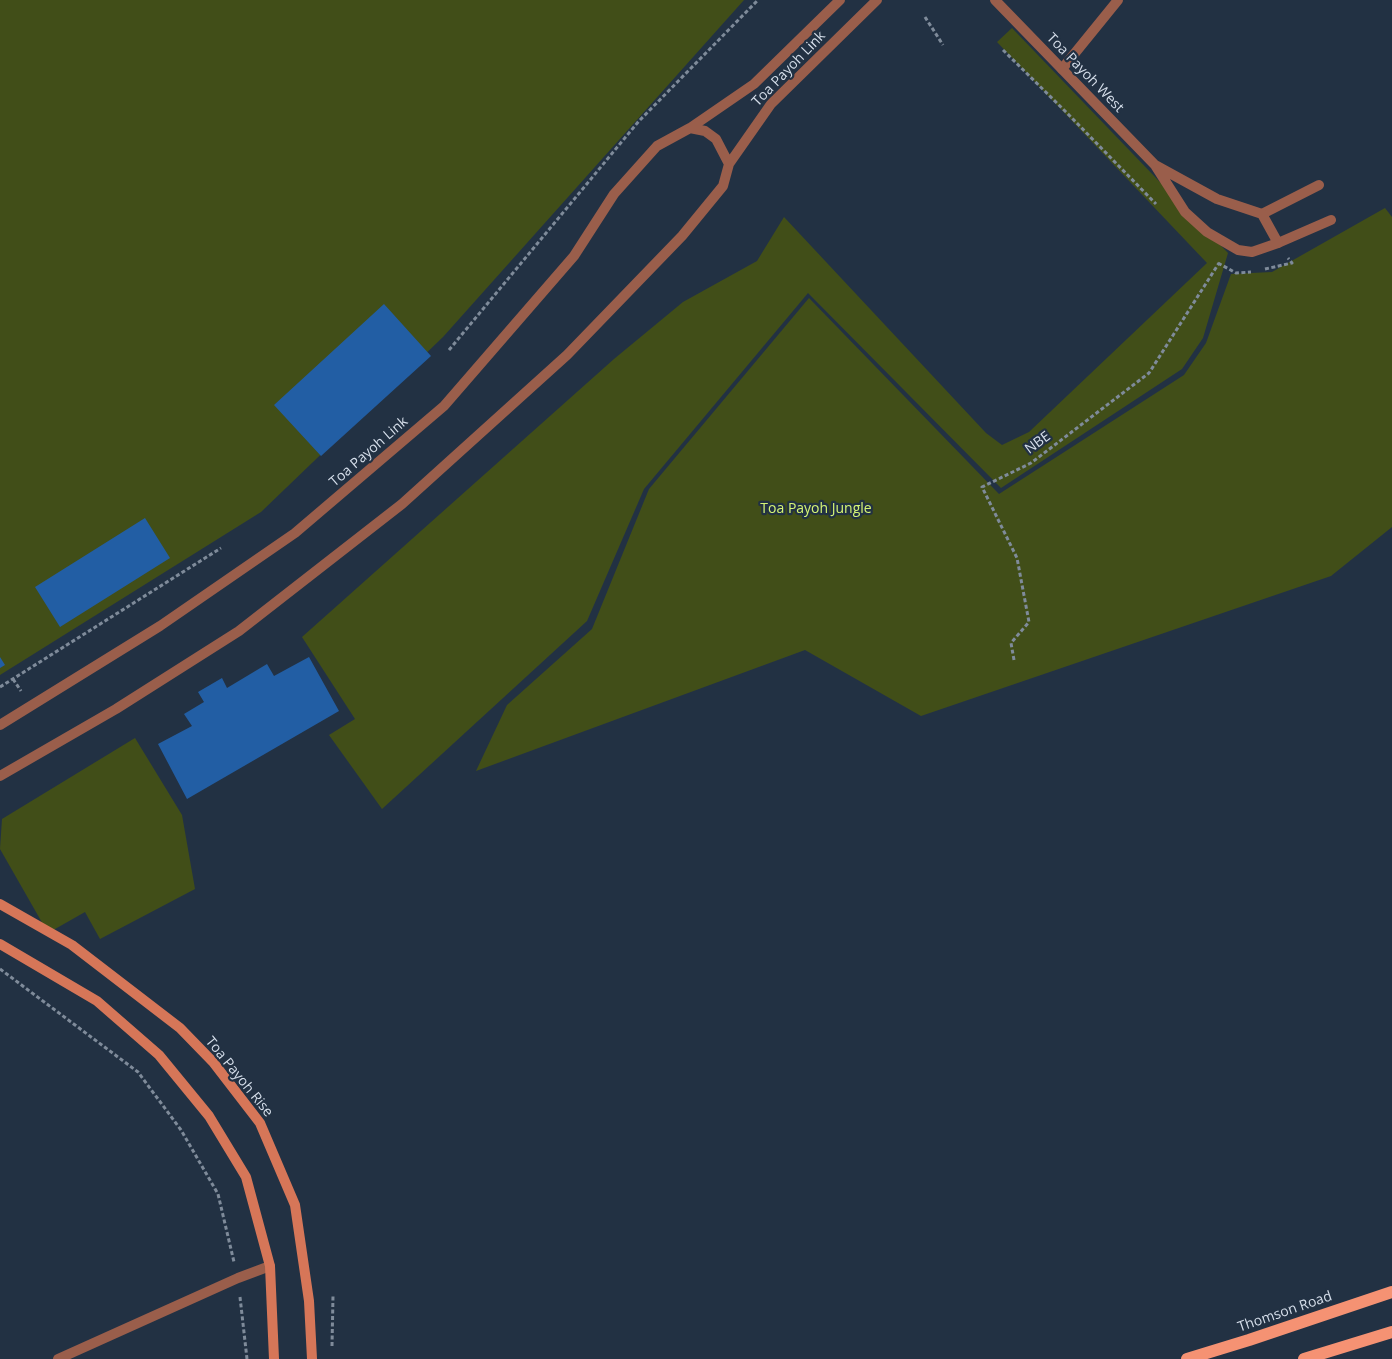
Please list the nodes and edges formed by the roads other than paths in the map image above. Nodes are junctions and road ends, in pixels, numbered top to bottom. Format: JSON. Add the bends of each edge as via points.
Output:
{"nodes":[{"id":1,"x":840,"y":0,"type":"edge"},
{"id":2,"x":877,"y":0,"type":"edge"},
{"id":3,"x":995,"y":0,"type":"edge"},
{"id":4,"x":1118,"y":0,"type":"edge"},
{"id":5,"x":1062,"y":69,"type":"junction"},
{"id":6,"x":690,"y":128,"type":"junction"},
{"id":7,"x":729,"y":164,"type":"junction"},
{"id":8,"x":1155,"y":165,"type":"junction"},
{"id":9,"x":1319,"y":185,"type":"dead end"},
{"id":10,"x":1262,"y":214,"type":"junction"},
{"id":11,"x":1331,"y":220,"type":"dead end"},
{"id":12,"x":1278,"y":244,"type":"junction"},
{"id":13,"x":0,"y":725,"type":"edge"},
{"id":14,"x":0,"y":776,"type":"edge"},
{"id":15,"x":0,"y":904,"type":"edge"},
{"id":16,"x":0,"y":944,"type":"edge"},
{"id":17,"x":270,"y":1266,"type":"junction"},
{"id":18,"x":1392,"y":1292,"type":"edge"},
{"id":19,"x":1392,"y":1332,"type":"edge"},
{"id":20,"x":1336,"y":1350,"type":"junction"},
{"id":21,"x":58,"y":1359,"type":"edge"},
{"id":22,"x":274,"y":1359,"type":"edge"},
{"id":23,"x":312,"y":1359,"type":"edge"},
{"id":24,"x":1187,"y":1359,"type":"edge"},
{"id":25,"x":1304,"y":1359,"type":"edge"},
{"id":26,"x":1326,"y":1359,"type":"edge"}],
"edges":[{"from":1,"to":6,"type":"street","name":"Toa Payoh Link","via":[[754,84]]},
{"from":2,"to":7,"type":"street","name":"Toa Payoh Link","via":[[771,104]]},
{"from":3,"to":5,"type":"street","name":"Toa Payoh West"},
{"from":4,"to":5,"type":"street"},
{"from":5,"to":8,"type":"street","name":"Toa Payoh West"},
{"from":6,"to":7,"type":"street","via":[[705,131],[716,139]]},
{"from":6,"to":13,"type":"street","name":"Toa Payoh Link","via":[[657,146],[614,194],[574,256],[444,406],[295,533],[160,626]]},
{"from":7,"to":14,"type":"street","name":"Toa Payoh Link","via":[[723,186],[682,236],[567,355],[408,498],[239,630]]},
{"from":8,"to":10,"type":"street","name":"Toa Payoh West","via":[[1217,199]]},
{"from":8,"to":12,"type":"street","name":"Toa Payoh West","via":[[1185,212],[1207,232],[1238,250],[1252,252]]},
{"from":9,"to":10,"type":"street"},
{"from":10,"to":12,"type":"street"},
{"from":11,"to":12,"type":"street","name":"Toa Payoh West"},
{"from":15,"to":23,"type":"main road","name":"Toa Payoh Rise","via":[[72,945],[180,1028],[213,1062],[260,1123],[295,1204]]},
{"from":16,"to":17,"type":"main road","via":[[97,1001],[159,1055],[209,1116],[246,1177]]},
{"from":17,"to":21,"type":"street"},
{"from":17,"to":22,"type":"main road"},
{"from":18,"to":24,"type":"main road","name":"Thomson Road"},
{"from":19,"to":20,"type":"main road"},
{"from":20,"to":25,"type":"main road"},
{"from":20,"to":26,"type":"street"}]}
